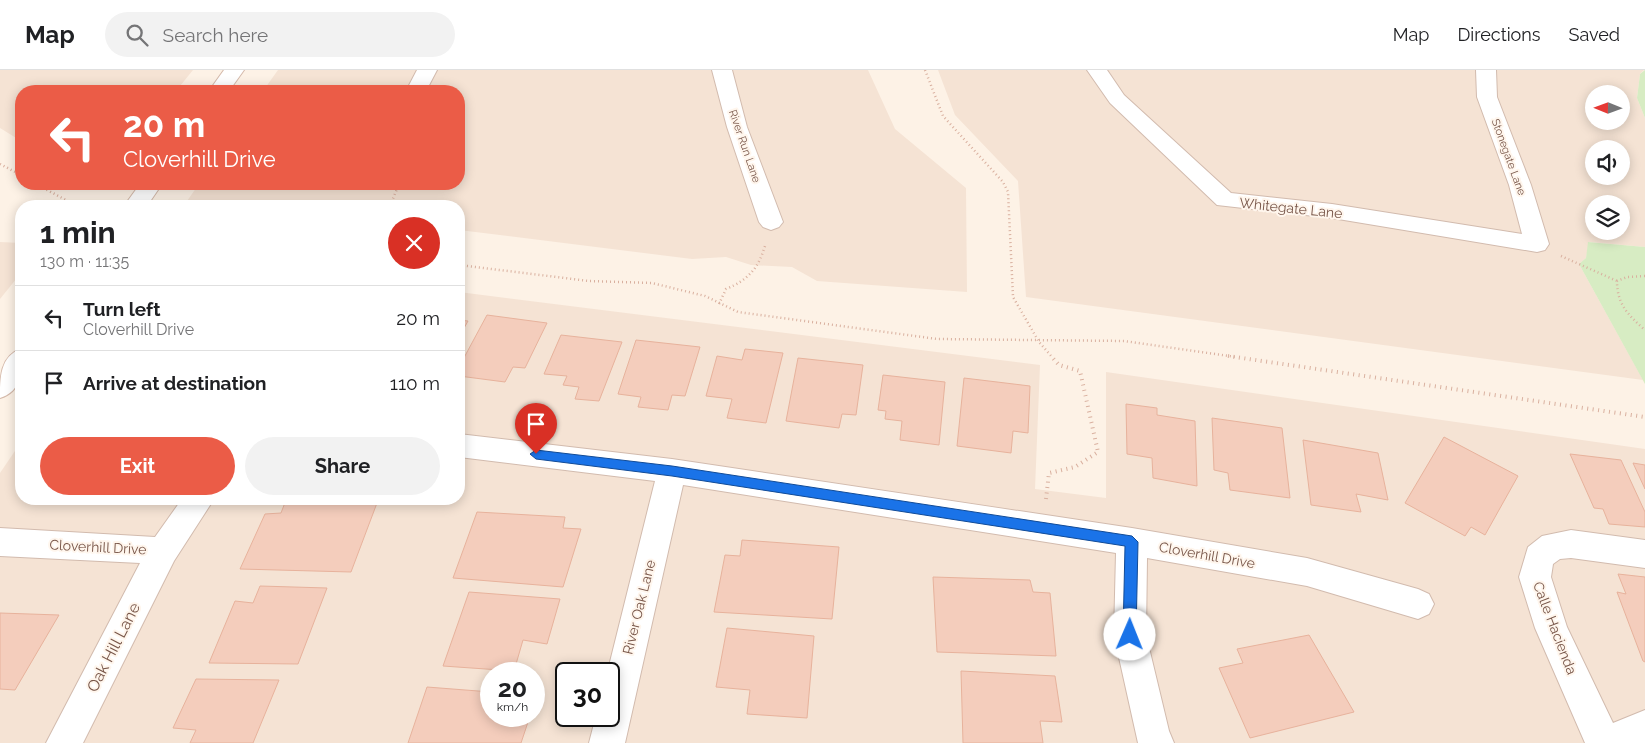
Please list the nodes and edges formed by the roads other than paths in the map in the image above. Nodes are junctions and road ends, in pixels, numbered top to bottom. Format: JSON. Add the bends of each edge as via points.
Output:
{"nodes":[{"id":1,"x":234,"y":70,"type":"edge"},
{"id":2,"x":427,"y":70,"type":"edge"},
{"id":3,"x":722,"y":70,"type":"edge"},
{"id":4,"x":1097,"y":70,"type":"edge"},
{"id":5,"x":1486,"y":70,"type":"edge"},
{"id":6,"x":223,"y":85,"type":"edge"},
{"id":7,"x":419,"y":85,"type":"edge"},
{"id":8,"x":771,"y":222,"type":"road end"},
{"id":9,"x":1537,"y":244,"type":"joint"},
{"id":10,"x":15,"y":367,"type":"edge"},
{"id":11,"x":0,"y":388,"type":"edge"},
{"id":12,"x":465,"y":446,"type":"edge"},
{"id":13,"x":672,"y":471,"type":"junction"},
{"id":14,"x":195,"y":505,"type":"edge"},
{"id":15,"x":0,"y":542,"type":"edge"},
{"id":16,"x":1132,"y":542,"type":"junction"},
{"id":17,"x":163,"y":551,"type":"junction"},
{"id":18,"x":1645,"y":554,"type":"edge"},
{"id":19,"x":1418,"y":604,"type":"dead end"},
{"id":20,"x":1645,"y":728,"type":"edge"},
{"id":21,"x":64,"y":743,"type":"edge"},
{"id":22,"x":606,"y":743,"type":"edge"},
{"id":23,"x":1156,"y":743,"type":"edge"},
{"id":24,"x":1607,"y":743,"type":"edge"}],
"edges":[{"from":1,"to":6,"type":"street"},
{"from":2,"to":7,"type":"street"},
{"from":3,"to":8,"type":"street","name":"River Run Lane","via":[[737,127]]},
{"from":4,"to":9,"type":"street","name":"Whitegate Lane","via":[[1117,98],[1225,200],[1332,212]]},
{"from":5,"to":9,"type":"street","name":"Stonegate Lane","via":[[1487,97],[1520,185]]},
{"from":10,"to":11,"type":"street"},
{"from":12,"to":13,"type":"street","name":"Cloverhill Drive"},
{"from":13,"to":16,"type":"street","name":"Cloverhill Drive"},
{"from":13,"to":22,"type":"street","name":"River Oak Lane"},
{"from":14,"to":17,"type":"street","name":"Cloverhill Drive"},
{"from":15,"to":17,"type":"street","name":"Cloverhill Drive"},
{"from":16,"to":19,"type":"street","name":"Cloverhill Drive","via":[[1307,572]]},
{"from":16,"to":23,"type":"street","via":[[1130,635]]},
{"from":17,"to":21,"type":"street","name":"Oak Hill Lane"},
{"from":18,"to":24,"type":"street","name":"Calle Hacienda","via":[[1571,544],[1554,546],[1539,557],[1535,577],[1551,628],[1592,720]]},
{"from":20,"to":24,"type":"street"}]}
